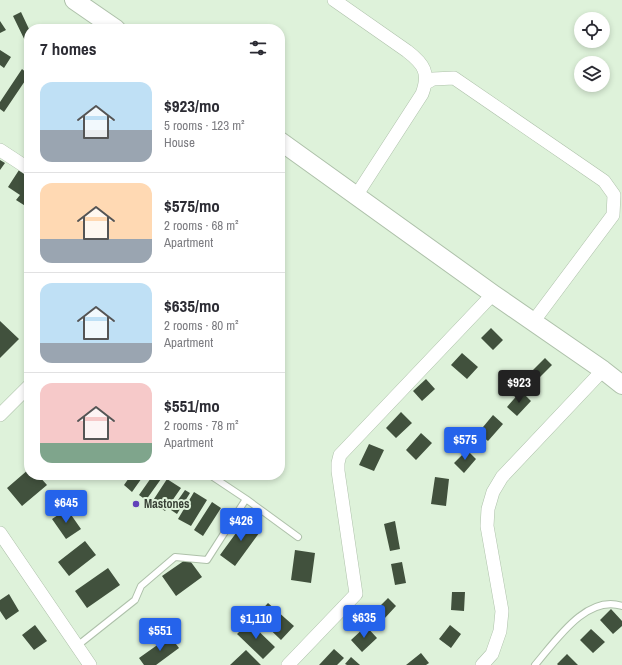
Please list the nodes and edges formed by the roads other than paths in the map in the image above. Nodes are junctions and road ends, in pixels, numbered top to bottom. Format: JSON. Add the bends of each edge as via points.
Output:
{"nodes":[{"id":1,"x":74,"y":0,"type":"edge"},
{"id":2,"x":334,"y":0,"type":"edge"},
{"id":3,"x":109,"y":24,"type":"edge"},
{"id":4,"x":426,"y":83,"type":"junction"},
{"id":5,"x":285,"y":145,"type":"edge"},
{"id":6,"x":0,"y":150,"type":"edge"},
{"id":7,"x":24,"y":166,"type":"edge"},
{"id":8,"x":356,"y":196,"type":"junction"},
{"id":9,"x":493,"y":294,"type":"junction"},
{"id":10,"x":533,"y":322,"type":"junction"},
{"id":11,"x":603,"y":370,"type":"junction"},
{"id":12,"x":622,"y":385,"type":"edge"},
{"id":13,"x":24,"y":391,"type":"edge"},
{"id":14,"x":0,"y":415,"type":"edge"},
{"id":15,"x":218,"y":480,"type":"edge"},
{"id":16,"x":246,"y":499,"type":"junction"},
{"id":17,"x":0,"y":533,"type":"edge"},
{"id":18,"x":298,"y":537,"type":"dead end"},
{"id":19,"x":622,"y":606,"type":"edge"},
{"id":20,"x":77,"y":646,"type":"junction"},
{"id":21,"x":90,"y":665,"type":"edge"},
{"id":22,"x":288,"y":665,"type":"edge"},
{"id":23,"x":482,"y":665,"type":"edge"},
{"id":24,"x":535,"y":665,"type":"edge"}],
"edges":[{"from":1,"to":3,"type":"street"},
{"from":2,"to":4,"type":"street","via":[[417,59],[425,70]]},
{"from":4,"to":8,"type":"street","via":[[422,94]]},
{"from":4,"to":10,"type":"street","via":[[433,79],[454,78],[604,181],[614,195],[613,215]]},
{"from":5,"to":8,"type":"street"},
{"from":6,"to":7,"type":"street"},
{"from":8,"to":9,"type":"street"},
{"from":9,"to":10,"type":"street"},
{"from":9,"to":22,"type":"street","via":[[340,455],[338,471],[356,594]]},
{"from":10,"to":11,"type":"street"},
{"from":11,"to":12,"type":"street"},
{"from":11,"to":23,"type":"street","via":[[502,477],[493,492],[487,526],[502,611],[500,631],[492,654]]},
{"from":13,"to":14,"type":"street"},
{"from":15,"to":16,"type":"lane"},
{"from":16,"to":18,"type":"lane"},
{"from":16,"to":20,"type":"lane","via":[[207,560],[176,557],[140,586],[135,600]]},
{"from":17,"to":20,"type":"street"},
{"from":19,"to":24,"type":"lane","via":[[602,604],[585,612]]},
{"from":20,"to":21,"type":"street"}]}
